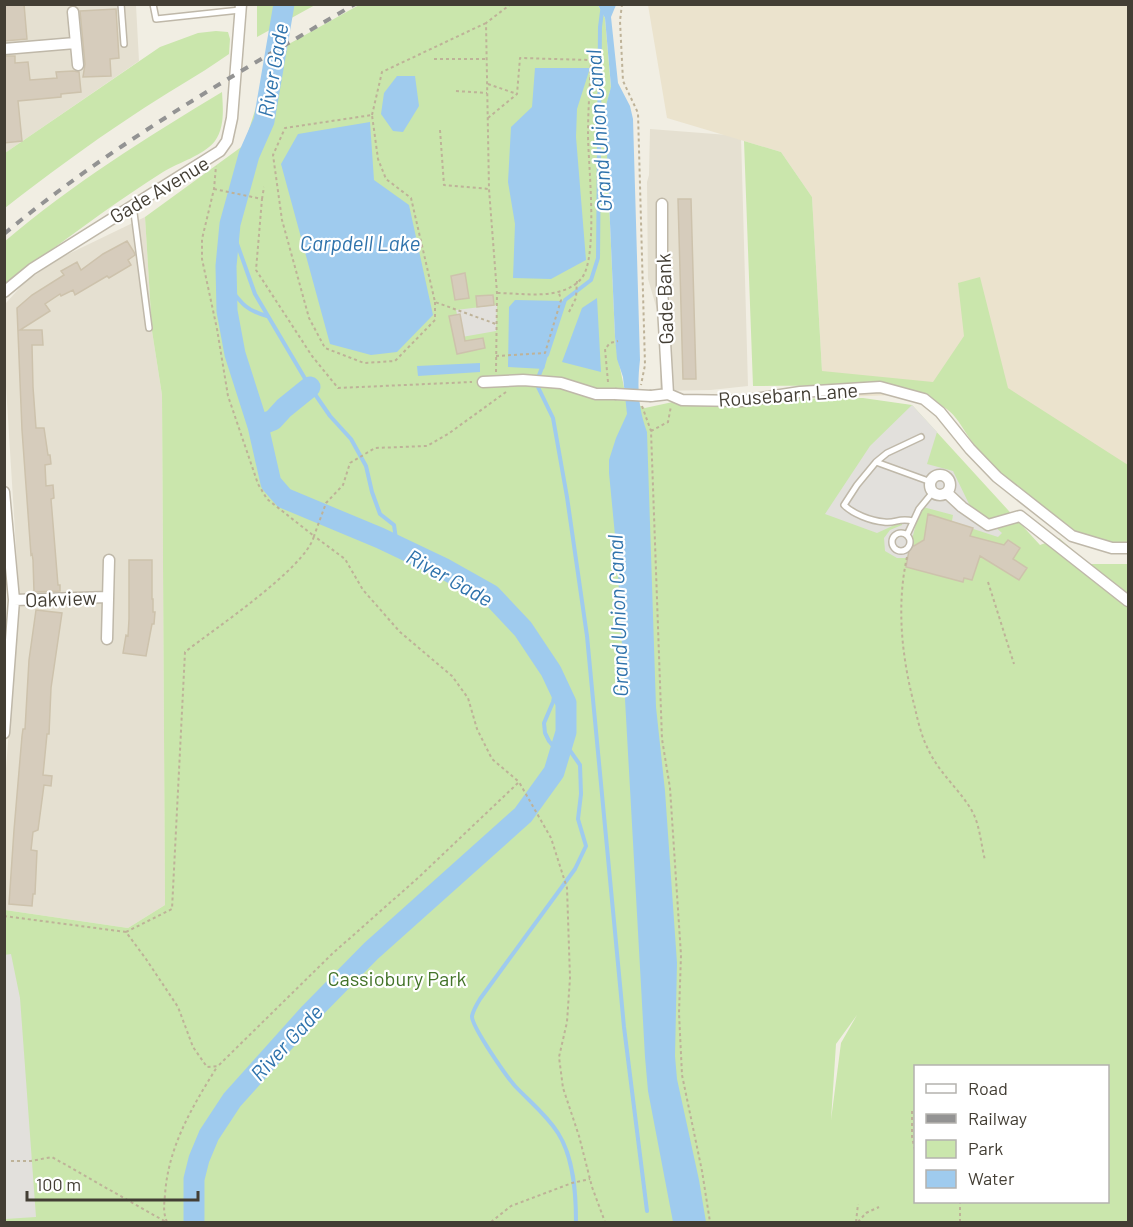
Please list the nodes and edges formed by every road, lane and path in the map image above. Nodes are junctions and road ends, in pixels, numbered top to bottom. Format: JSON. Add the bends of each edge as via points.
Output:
{"nodes":[{"id":1,"x":121,"y":4,"type":"edge"},
{"id":2,"x":153,"y":4,"type":"edge"},
{"id":3,"x":511,"y":4,"type":"edge"},
{"id":4,"x":622,"y":4,"type":"edge"},
{"id":5,"x":241,"y":7,"type":"edge"},
{"id":6,"x":73,"y":12,"type":"dead end"},
{"id":7,"x":486,"y":23,"type":"junction"},
{"id":8,"x":75,"y":43,"type":"junction"},
{"id":9,"x":124,"y":45,"type":"dead end"},
{"id":10,"x":4,"y":49,"type":"edge"},
{"id":11,"x":434,"y":59,"type":"dead end"},
{"id":12,"x":486,"y":59,"type":"junction"},
{"id":13,"x":78,"y":65,"type":"dead end"},
{"id":14,"x":487,"y":84,"type":"junction"},
{"id":15,"x":456,"y":91,"type":"dead end"},
{"id":16,"x":487,"y":93,"type":"junction"},
{"id":17,"x":517,"y":94,"type":"junction"},
{"id":18,"x":372,"y":115,"type":"junction"},
{"id":19,"x":488,"y":118,"type":"junction"},
{"id":20,"x":440,"y":130,"type":"dead end"},
{"id":21,"x":213,"y":156,"type":"junction"},
{"id":22,"x":264,"y":187,"type":"dead end"},
{"id":23,"x":214,"y":189,"type":"junction"},
{"id":24,"x":489,"y":189,"type":"junction"},
{"id":25,"x":262,"y":199,"type":"junction"},
{"id":26,"x":133,"y":204,"type":"junction"},
{"id":27,"x":662,"y":204,"type":"dead end"},
{"id":28,"x":577,"y":282,"type":"junction"},
{"id":29,"x":4,"y":292,"type":"edge"},
{"id":30,"x":497,"y":293,"type":"junction"},
{"id":31,"x":559,"y":293,"type":"junction"},
{"id":32,"x":435,"y":302,"type":"junction"},
{"id":33,"x":569,"y":312,"type":"dead end"},
{"id":34,"x":496,"y":324,"type":"junction"},
{"id":35,"x":149,"y":328,"type":"dead end"},
{"id":36,"x":618,"y":340,"type":"dead end"},
{"id":37,"x":495,"y":356,"type":"junction"},
{"id":38,"x":526,"y":380,"type":"junction"},
{"id":39,"x":497,"y":381,"type":"junction"},
{"id":40,"x":483,"y":382,"type":"joint"},
{"id":41,"x":611,"y":394,"type":"junction"},
{"id":42,"x":645,"y":395,"type":"junction"},
{"id":43,"x":671,"y":395,"type":"junction"},
{"id":44,"x":651,"y":431,"type":"junction"},
{"id":45,"x":921,"y":436,"type":"dead end"},
{"id":46,"x":876,"y":462,"type":"junction"},
{"id":47,"x":932,"y":487,"type":"junction"},
{"id":48,"x":4,"y":492,"type":"edge"},
{"id":49,"x":947,"y":493,"type":"junction"},
{"id":50,"x":914,"y":521,"type":"junction"},
{"id":51,"x":314,"y":536,"type":"junction"},
{"id":52,"x":907,"y":536,"type":"dead end"},
{"id":53,"x":1128,"y":548,"type":"edge"},
{"id":54,"x":907,"y":557,"type":"dead end"},
{"id":55,"x":109,"y":560,"type":"dead end"},
{"id":56,"x":988,"y":582,"type":"dead end"},
{"id":57,"x":108,"y":597,"type":"junction"},
{"id":58,"x":14,"y":600,"type":"junction"},
{"id":59,"x":1128,"y":601,"type":"edge"},
{"id":60,"x":107,"y":639,"type":"dead end"},
{"id":61,"x":1014,"y":664,"type":"dead end"},
{"id":62,"x":4,"y":733,"type":"edge"},
{"id":63,"x":519,"y":782,"type":"junction"},
{"id":64,"x":984,"y":860,"type":"dead end"},
{"id":65,"x":4,"y":916,"type":"edge"},
{"id":66,"x":126,"y":932,"type":"junction"},
{"id":67,"x":218,"y":1066,"type":"junction"},
{"id":68,"x":912,"y":1111,"type":"dead end"},
{"id":69,"x":914,"y":1149,"type":"edge"},
{"id":70,"x":11,"y":1161,"type":"dead end"},
{"id":71,"x":590,"y":1179,"type":"junction"},
{"id":72,"x":960,"y":1203,"type":"edge"},
{"id":73,"x":858,"y":1204,"type":"dead end"},
{"id":74,"x":879,"y":1207,"type":"dead end"},
{"id":75,"x":166,"y":1222,"type":"edge"},
{"id":76,"x":490,"y":1222,"type":"edge"},
{"id":77,"x":604,"y":1222,"type":"edge"},
{"id":78,"x":710,"y":1222,"type":"edge"},
{"id":79,"x":857,"y":1222,"type":"edge"},
{"id":80,"x":960,"y":1222,"type":"edge"}],
"edges":[{"from":1,"to":9,"type":"lane"},
{"from":2,"to":5,"type":"lane","via":[[156,20]]},
{"from":3,"to":7,"type":"path"},
{"from":4,"to":42,"type":"path","via":[[623,81],[638,113]]},
{"from":5,"to":21,"type":"street","name":"Gade Avenue","via":[[230,132]]},
{"from":6,"to":8,"type":"street"},
{"from":7,"to":12,"type":"path"},
{"from":7,"to":18,"type":"path","via":[[382,72]]},
{"from":8,"to":10,"type":"street"},
{"from":8,"to":13,"type":"street"},
{"from":11,"to":12,"type":"path"},
{"from":12,"to":14,"type":"path"},
{"from":14,"to":16,"type":"path"},
{"from":14,"to":17,"type":"path"},
{"from":15,"to":16,"type":"path"},
{"from":16,"to":19,"type":"path"},
{"from":17,"to":19,"type":"path"},
{"from":17,"to":28,"type":"path","via":[[520,58],[591,60],[589,259]]},
{"from":18,"to":32,"type":"path","via":[[378,159],[386,179],[411,198]]},
{"from":18,"to":32,"type":"path","via":[[285,128],[273,155],[282,220],[309,318],[325,348],[364,363],[395,361],[435,320]]},
{"from":19,"to":24,"type":"path"},
{"from":20,"to":24,"type":"path","via":[[444,185]]},
{"from":21,"to":23,"type":"path"},
{"from":21,"to":26,"type":"street","name":"Gade Avenue"},
{"from":22,"to":25,"type":"path"},
{"from":23,"to":25,"type":"path"},
{"from":23,"to":51,"type":"path","via":[[202,239],[202,259],[228,396],[267,500]]},
{"from":24,"to":30,"type":"path"},
{"from":25,"to":40,"type":"path","via":[[256,270],[312,356],[338,388]]},
{"from":26,"to":29,"type":"street","name":"Gade Avenue","via":[[32,269]]},
{"from":26,"to":35,"type":"lane"},
{"from":27,"to":43,"type":"street","name":"Gade Bank","via":[[662,290]]},
{"from":28,"to":31,"type":"path"},
{"from":28,"to":33,"type":"path","via":[[576,298]]},
{"from":30,"to":31,"type":"path"},
{"from":30,"to":34,"type":"path"},
{"from":31,"to":37,"type":"path","via":[[561,300],[545,353]]},
{"from":32,"to":34,"type":"path"},
{"from":34,"to":37,"type":"path"},
{"from":36,"to":41,"type":"path","via":[[605,349]]},
{"from":37,"to":39,"type":"path"},
{"from":38,"to":39,"type":"street","name":"Rousebarn Lane"},
{"from":38,"to":41,"type":"street","name":"Rousebarn Lane"},
{"from":38,"to":51,"type":"path","via":[[426,446],[375,447],[350,463],[343,485],[326,503]]},
{"from":39,"to":40,"type":"street","name":"Rousebarn Lane"},
{"from":41,"to":42,"type":"street","name":"Rousebarn Lane","bridge":true},
{"from":42,"to":43,"type":"street","name":"Rousebarn Lane"},
{"from":42,"to":44,"type":"path"},
{"from":43,"to":44,"type":"path","via":[[668,422]]},
{"from":43,"to":53,"type":"street","name":"Rousebarn Lane","via":[[682,400],[742,400],[880,387],[924,399],[997,477],[1072,536],[1112,548]]},
{"from":44,"to":78,"type":"path","via":[[662,739],[670,788],[681,955],[682,1074]]},
{"from":45,"to":46,"type":"lane"},
{"from":46,"to":47,"type":"lane"},
{"from":46,"to":50,"type":"lane","via":[[844,505],[851,512],[886,523]]},
{"from":47,"to":49,"type":"street","via":[[941,495]]},
{"from":47,"to":49,"type":"street","via":[[938,476],[947,478]]},
{"from":47,"to":50,"type":"lane"},
{"from":48,"to":58,"type":"street"},
{"from":49,"to":59,"type":"street","via":[[988,525],[1020,516]]},
{"from":50,"to":52,"type":"lane"},
{"from":51,"to":63,"type":"path","via":[[345,559],[363,590],[400,632],[452,676],[468,698],[492,759]]},
{"from":51,"to":66,"type":"path","via":[[289,572],[185,651],[172,909]]},
{"from":54,"to":64,"type":"path","via":[[901,620],[912,698],[928,750],[973,813]]},
{"from":55,"to":57,"type":"street","name":"Oakview"},
{"from":56,"to":61,"type":"path"},
{"from":57,"to":58,"type":"street","name":"Oakview"},
{"from":57,"to":60,"type":"street","name":"Oakview"},
{"from":58,"to":62,"type":"street"},
{"from":63,"to":67,"type":"path","via":[[332,954]]},
{"from":63,"to":71,"type":"path","via":[[551,838],[567,888],[570,978],[567,1022],[559,1057],[562,1088]]},
{"from":65,"to":66,"type":"path"},
{"from":66,"to":67,"type":"path","via":[[178,1008],[193,1047],[207,1066]]},
{"from":67,"to":75,"type":"path","via":[[178,1137],[166,1175]]},
{"from":68,"to":69,"type":"path"},
{"from":70,"to":75,"type":"path","via":[[52,1157]]},
{"from":71,"to":76,"type":"path","via":[[511,1206]]},
{"from":71,"to":77,"type":"path"},
{"from":72,"to":80,"type":"path"},
{"from":73,"to":79,"type":"path"},
{"from":74,"to":79,"type":"path"}]}
